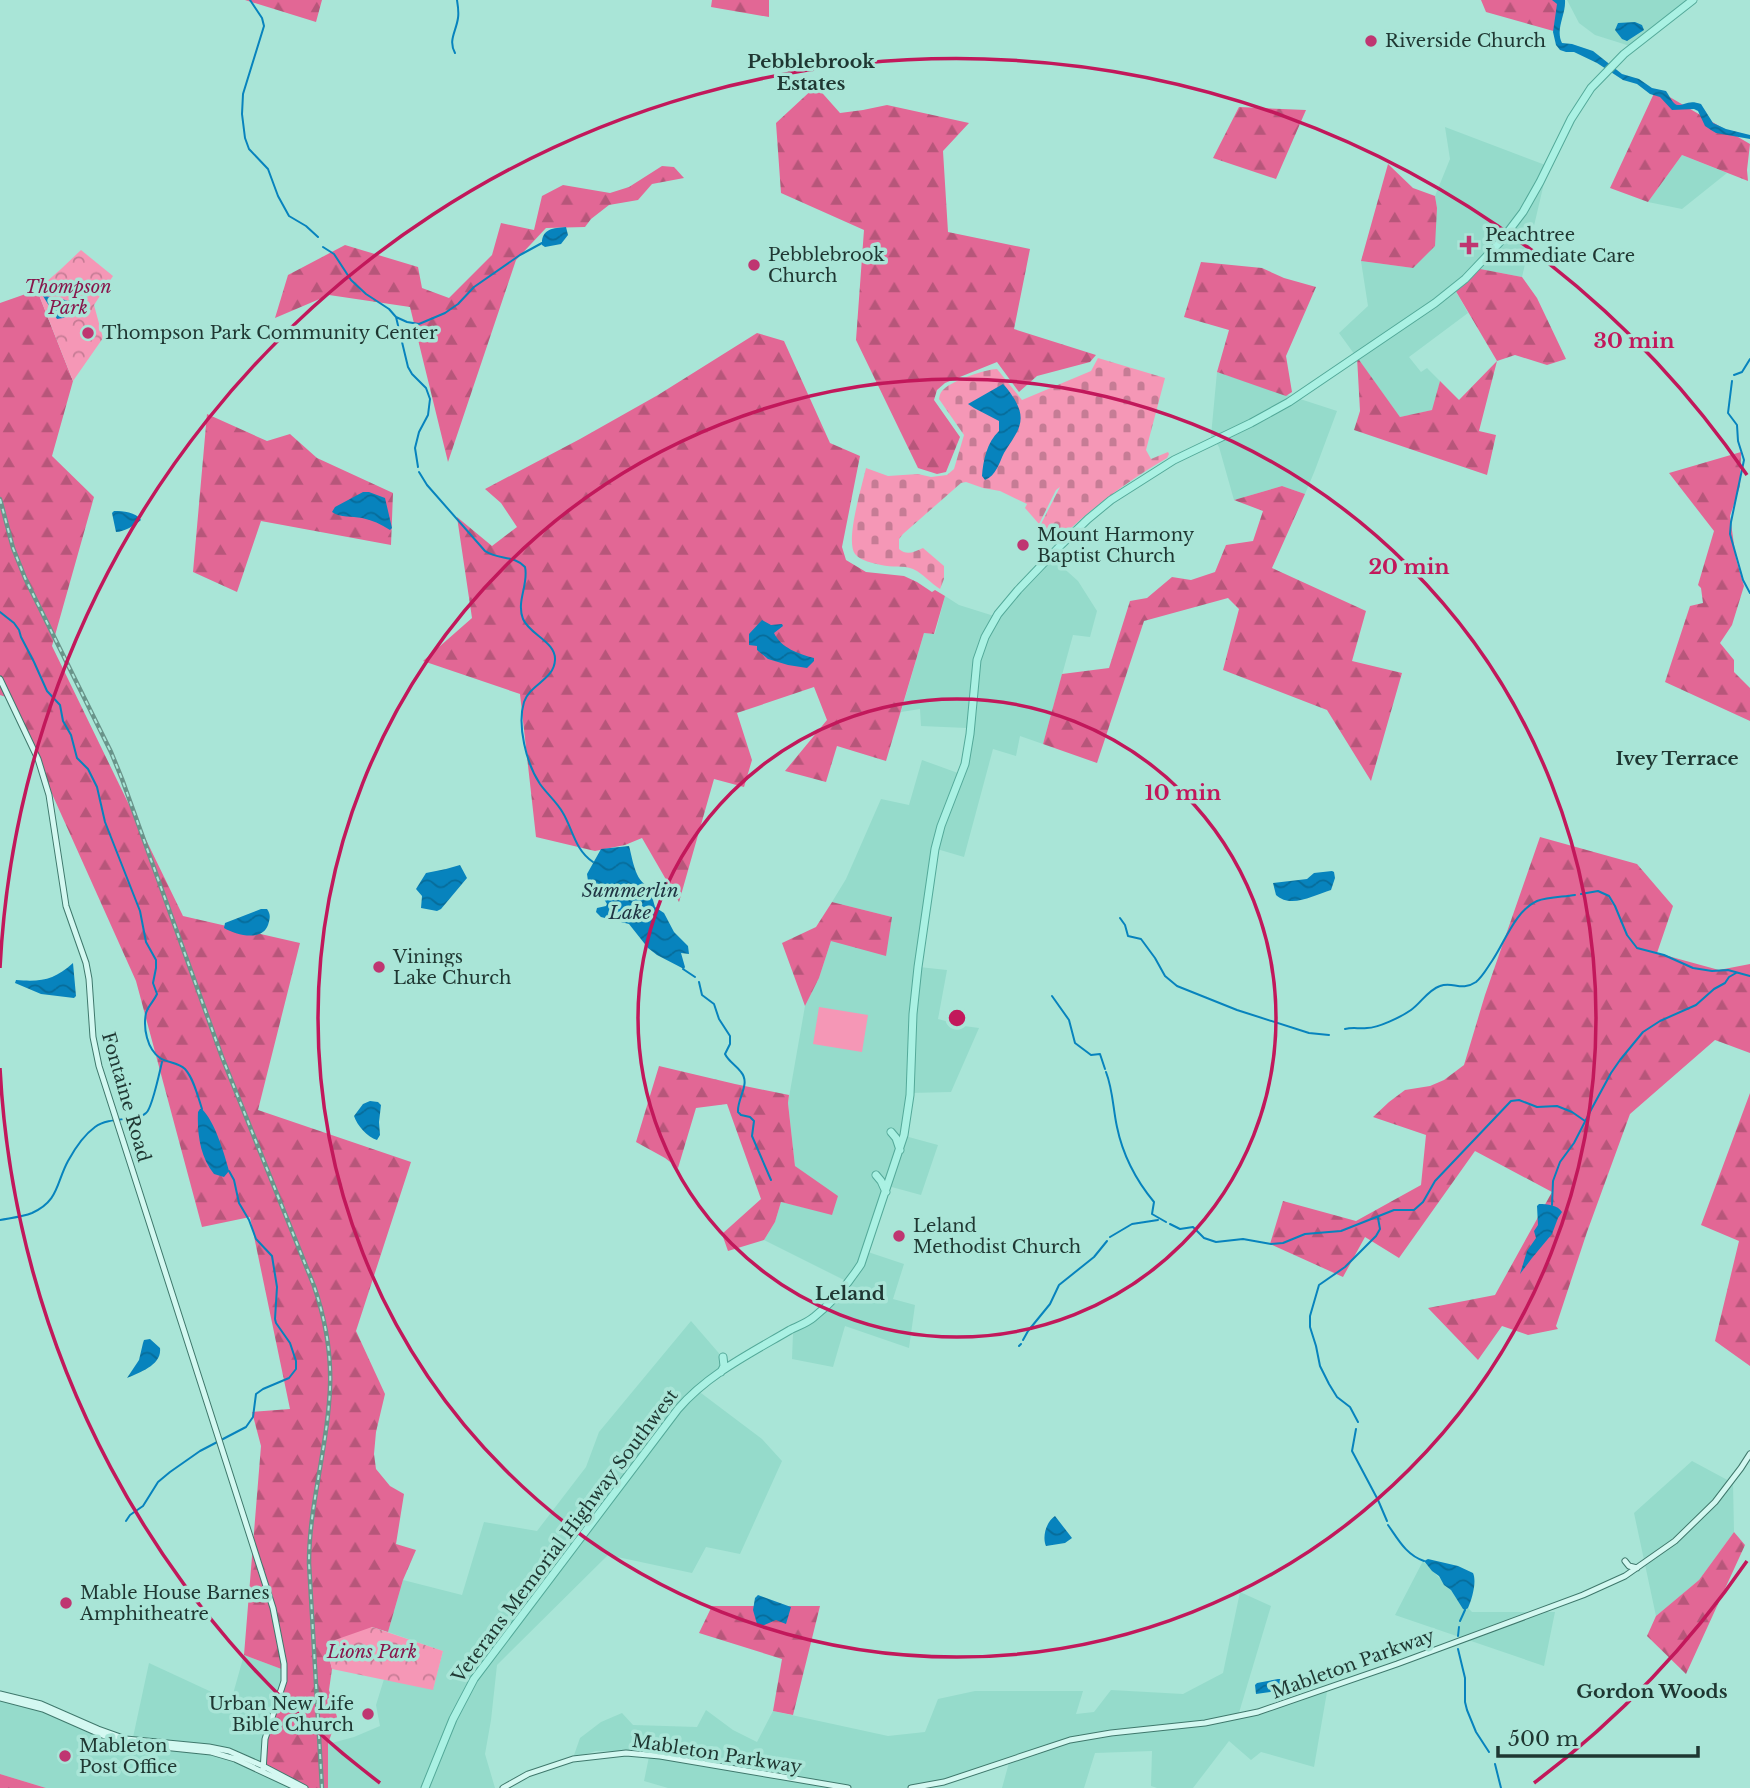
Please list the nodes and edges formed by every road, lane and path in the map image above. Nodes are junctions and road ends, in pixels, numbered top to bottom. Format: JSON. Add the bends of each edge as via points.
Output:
{"nodes":[{"id":1,"x":1693,"y":0,"type":"edge"},
{"id":2,"x":0,"y":679,"type":"edge"},
{"id":3,"x":891,"y":1132,"type":"dead end"},
{"id":4,"x":900,"y":1150,"type":"junction"},
{"id":5,"x":876,"y":1175,"type":"dead end"},
{"id":6,"x":886,"y":1192,"type":"junction"},
{"id":7,"x":723,"y":1357,"type":"dead end"},
{"id":8,"x":722,"y":1372,"type":"junction"},
{"id":9,"x":1750,"y":1454,"type":"edge"},
{"id":10,"x":1625,"y":1561,"type":"dead end"},
{"id":11,"x":1637,"y":1568,"type":"junction"},
{"id":12,"x":0,"y":1696,"type":"edge"},
{"id":13,"x":263,"y":1768,"type":"junction"},
{"id":14,"x":297,"y":1788,"type":"edge"},
{"id":15,"x":304,"y":1788,"type":"edge"},
{"id":16,"x":425,"y":1788,"type":"edge"},
{"id":17,"x":503,"y":1788,"type":"edge"},
{"id":18,"x":848,"y":1788,"type":"edge"},
{"id":19,"x":911,"y":1788,"type":"edge"}],
"edges":[{"from":1,"to":4,"type":"main road","name":"Veterans Memorial Highway Southwest","via":[[1600,78],[1571,119],[1523,212],[1465,279],[1283,406],[1174,460],[1111,500],[1061,545],[998,614],[977,660],[965,764],[935,849],[916,980],[910,1095]]},
{"from":2,"to":13,"type":"main road","name":"Fontaine Road","via":[[38,759],[49,795],[66,906],[86,963],[95,1052],[273,1608],[284,1681],[265,1738]]},
{"from":3,"to":4,"type":"main road"},
{"from":4,"to":6,"type":"main road","name":"Veterans Memorial Highway Southwest"},
{"from":5,"to":6,"type":"main road"},
{"from":6,"to":8,"type":"main road","name":"Veterans Memorial Highway Southwest","via":[[861,1264],[849,1283],[812,1319]]},
{"from":7,"to":8,"type":"main road"},
{"from":8,"to":16,"type":"main road","name":"Veterans Memorial Highway Southwest","via":[[677,1410],[479,1671],[459,1704]]},
{"from":9,"to":11,"type":"main road","name":"Mableton Parkway","via":[[1704,1514]]},
{"from":10,"to":11,"type":"main road"},
{"from":11,"to":19,"type":"main road","name":"Mableton Parkway","via":[[1564,1603],[1277,1707],[1232,1718],[1070,1740],[944,1782]]},
{"from":12,"to":13,"type":"main road","via":[[41,1704],[126,1739],[227,1751]]},
{"from":13,"to":14,"type":"main road"},
{"from":13,"to":15,"type":"main road"},
{"from":17,"to":18,"type":"main road","name":"Mableton Parkway","via":[[573,1759],[626,1753]]}]}
